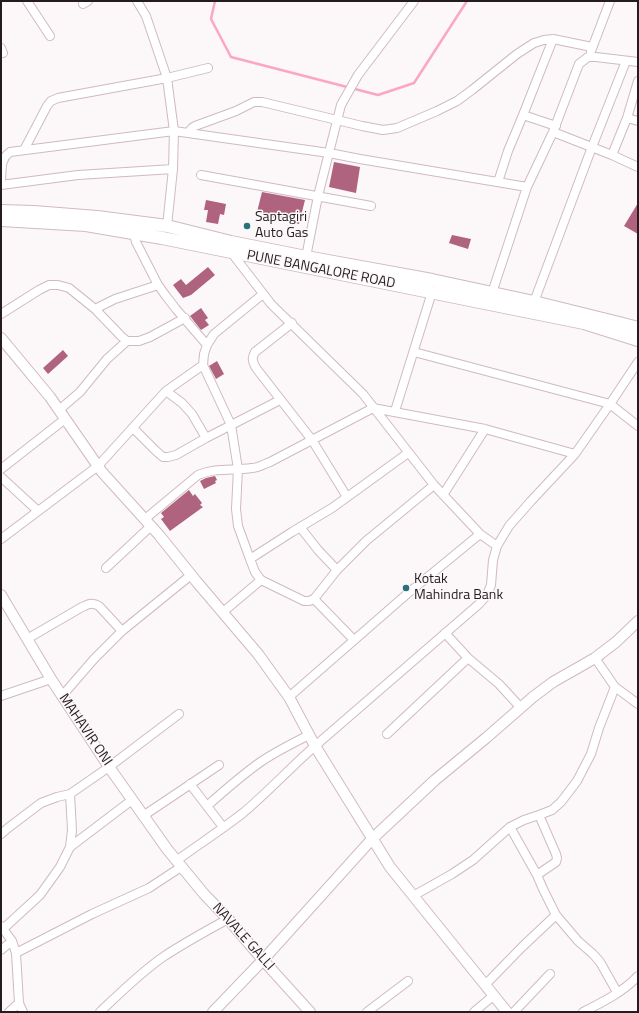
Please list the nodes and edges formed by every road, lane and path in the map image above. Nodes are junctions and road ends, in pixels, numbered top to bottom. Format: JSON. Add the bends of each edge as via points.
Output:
{"nodes":[{"id":1,"x":28,"y":1,"type":"edge"},
{"id":2,"x":137,"y":1,"type":"edge"},
{"id":3,"x":414,"y":1,"type":"edge"},
{"id":4,"x":610,"y":1,"type":"edge"},
{"id":5,"x":50,"y":36,"type":"dead end"},
{"id":6,"x":553,"y":39,"type":"junction"},
{"id":7,"x":592,"y":47,"type":"junction"},
{"id":8,"x":588,"y":57,"type":"junction"},
{"id":9,"x":626,"y":61,"type":"junction"},
{"id":10,"x":638,"y":62,"type":"edge"},
{"id":11,"x":208,"y":68,"type":"dead end"},
{"id":12,"x":167,"y":78,"type":"junction"},
{"id":13,"x":638,"y":81,"type":"edge"},
{"id":14,"x":523,"y":114,"type":"junction"},
{"id":15,"x":627,"y":118,"type":"junction"},
{"id":16,"x":337,"y":120,"type":"junction"},
{"id":17,"x":638,"y":121,"type":"edge"},
{"id":18,"x":555,"y":129,"type":"junction"},
{"id":19,"x":174,"y":131,"type":"junction"},
{"id":20,"x":188,"y":133,"type":"junction"},
{"id":21,"x":592,"y":147,"type":"junction"},
{"id":22,"x":24,"y":150,"type":"junction"},
{"id":23,"x":329,"y":153,"type":"junction"},
{"id":24,"x":612,"y":155,"type":"junction"},
{"id":25,"x":638,"y":167,"type":"edge"},
{"id":26,"x":173,"y":169,"type":"junction"},
{"id":27,"x":201,"y":175,"type":"dead end"},
{"id":28,"x":1,"y":181,"type":"edge"},
{"id":29,"x":498,"y":182,"type":"junction"},
{"id":30,"x":1,"y":185,"type":"edge"},
{"id":31,"x":527,"y":187,"type":"junction"},
{"id":32,"x":318,"y":196,"type":"junction"},
{"id":33,"x":371,"y":206,"type":"dead end"},
{"id":34,"x":1,"y":211,"type":"edge"},
{"id":35,"x":1,"y":220,"type":"edge"},
{"id":36,"x":167,"y":226,"type":"junction"},
{"id":37,"x":134,"y":234,"type":"junction"},
{"id":38,"x":231,"y":252,"type":"junction"},
{"id":39,"x":306,"y":257,"type":"junction"},
{"id":40,"x":158,"y":285,"type":"junction"},
{"id":41,"x":432,"y":292,"type":"junction"},
{"id":42,"x":492,"y":293,"type":"junction"},
{"id":43,"x":263,"y":294,"type":"junction"},
{"id":44,"x":534,"y":302,"type":"junction"},
{"id":45,"x":95,"y":309,"type":"junction"},
{"id":46,"x":1,"y":314,"type":"edge"},
{"id":47,"x":184,"y":318,"type":"junction"},
{"id":48,"x":292,"y":323,"type":"junction"},
{"id":49,"x":638,"y":328,"type":"edge"},
{"id":50,"x":1,"y":338,"type":"edge"},
{"id":51,"x":638,"y":340,"type":"edge"},
{"id":52,"x":127,"y":341,"type":"junction"},
{"id":53,"x":207,"y":345,"type":"junction"},
{"id":54,"x":414,"y":352,"type":"junction"},
{"id":55,"x":638,"y":362,"type":"edge"},
{"id":56,"x":203,"y":365,"type":"junction"},
{"id":57,"x":166,"y":391,"type":"junction"},
{"id":58,"x":280,"y":400,"type":"junction"},
{"id":59,"x":610,"y":404,"type":"junction"},
{"id":60,"x":373,"y":408,"type":"junction"},
{"id":61,"x":59,"y":410,"type":"junction"},
{"id":62,"x":395,"y":411,"type":"junction"},
{"id":63,"x":65,"y":419,"type":"junction"},
{"id":64,"x":231,"y":425,"type":"junction"},
{"id":65,"x":638,"y":426,"type":"edge"},
{"id":66,"x":133,"y":428,"type":"junction"},
{"id":67,"x":485,"y":429,"type":"junction"},
{"id":68,"x":206,"y":438,"type":"junction"},
{"id":69,"x":312,"y":440,"type":"junction"},
{"id":70,"x":408,"y":453,"type":"junction"},
{"id":71,"x":574,"y":454,"type":"junction"},
{"id":72,"x":98,"y":466,"type":"junction"},
{"id":73,"x":1,"y":468,"type":"edge"},
{"id":74,"x":238,"y":469,"type":"junction"},
{"id":75,"x":1,"y":477,"type":"edge"},
{"id":76,"x":434,"y":485,"type":"junction"},
{"id":77,"x":443,"y":495,"type":"junction"},
{"id":78,"x":347,"y":497,"type":"junction"},
{"id":79,"x":38,"y":511,"type":"junction"},
{"id":80,"x":148,"y":523,"type":"junction"},
{"id":81,"x":300,"y":527,"type":"junction"},
{"id":82,"x":480,"y":534,"type":"junction"},
{"id":83,"x":1,"y":539,"type":"edge"},
{"id":84,"x":497,"y":546,"type":"junction"},
{"id":85,"x":250,"y":560,"type":"junction"},
{"id":86,"x":106,"y":568,"type":"dead end"},
{"id":87,"x":337,"y":570,"type":"junction"},
{"id":88,"x":191,"y":575,"type":"junction"},
{"id":89,"x":260,"y":580,"type":"junction"},
{"id":90,"x":1,"y":595,"type":"edge"},
{"id":91,"x":314,"y":599,"type":"junction"},
{"id":92,"x":222,"y":612,"type":"junction"},
{"id":93,"x":636,"y":627,"type":"edge"},
{"id":94,"x":122,"y":631,"type":"junction"},
{"id":95,"x":445,"y":633,"type":"junction"},
{"id":96,"x":27,"y":639,"type":"junction"},
{"id":97,"x":354,"y":640,"type":"junction"},
{"id":98,"x":468,"y":658,"type":"junction"},
{"id":99,"x":595,"y":658,"type":"junction"},
{"id":100,"x":51,"y":679,"type":"junction"},
{"id":101,"x":615,"y":687,"type":"junction"},
{"id":102,"x":62,"y":696,"type":"junction"},
{"id":103,"x":1,"y":697,"type":"edge"},
{"id":104,"x":289,"y":697,"type":"junction"},
{"id":105,"x":638,"y":704,"type":"edge"},
{"id":106,"x":521,"y":708,"type":"junction"},
{"id":107,"x":179,"y":714,"type":"dead end"},
{"id":108,"x":387,"y":734,"type":"dead end"},
{"id":109,"x":309,"y":735,"type":"junction"},
{"id":110,"x":315,"y":746,"type":"junction"},
{"id":111,"x":219,"y":765,"type":"dead end"},
{"id":112,"x":109,"y":767,"type":"junction"},
{"id":113,"x":190,"y":784,"type":"junction"},
{"id":114,"x":70,"y":794,"type":"junction"},
{"id":115,"x":132,"y":800,"type":"junction"},
{"id":116,"x":206,"y":806,"type":"junction"},
{"id":117,"x":143,"y":816,"type":"junction"},
{"id":118,"x":539,"y":816,"type":"junction"},
{"id":119,"x":223,"y":828,"type":"junction"},
{"id":120,"x":510,"y":828,"type":"junction"},
{"id":121,"x":1,"y":834,"type":"edge"},
{"id":122,"x":372,"y":838,"type":"junction"},
{"id":123,"x":70,"y":847,"type":"junction"},
{"id":124,"x":178,"y":864,"type":"junction"},
{"id":125,"x":537,"y":875,"type":"junction"},
{"id":126,"x":413,"y":896,"type":"junction"},
{"id":127,"x":556,"y":915,"type":"junction"},
{"id":128,"x":228,"y":919,"type":"junction"},
{"id":129,"x":2,"y":928,"type":"edge"},
{"id":130,"x":12,"y":941,"type":"junction"},
{"id":131,"x":1,"y":950,"type":"edge"},
{"id":132,"x":16,"y":953,"type":"junction"},
{"id":133,"x":263,"y":960,"type":"junction"},
{"id":134,"x":550,"y":974,"type":"dead end"},
{"id":135,"x":638,"y":976,"type":"edge"},
{"id":136,"x":408,"y":981,"type":"dead end"},
{"id":137,"x":485,"y":985,"type":"junction"},
{"id":138,"x":617,"y":992,"type":"junction"},
{"id":139,"x":494,"y":995,"type":"junction"},
{"id":140,"x":19,"y":1003,"type":"junction"},
{"id":141,"x":9,"y":1012,"type":"edge"},
{"id":142,"x":23,"y":1012,"type":"edge"},
{"id":143,"x":100,"y":1012,"type":"edge"},
{"id":144,"x":213,"y":1012,"type":"edge"},
{"id":145,"x":310,"y":1012,"type":"edge"},
{"id":146,"x":367,"y":1012,"type":"edge"},
{"id":147,"x":474,"y":1012,"type":"edge"},
{"id":148,"x":507,"y":1012,"type":"edge"},
{"id":149,"x":514,"y":1012,"type":"edge"},
{"id":150,"x":583,"y":1012,"type":"edge"}],
"edges":[{"from":1,"to":5,"type":"street"},
{"from":2,"to":12,"type":"street","via":[[146,16]]},
{"from":3,"to":16,"type":"street","via":[[358,75],[341,105]]},
{"from":4,"to":7,"type":"street"},
{"from":6,"to":7,"type":"street"},
{"from":6,"to":14,"type":"street"},
{"from":6,"to":16,"type":"street","via":[[534,43],[457,101],[397,128],[383,130]]},
{"from":7,"to":8,"type":"street"},
{"from":8,"to":9,"type":"street"},
{"from":8,"to":18,"type":"street","via":[[579,64]]},
{"from":9,"to":10,"type":"street"},
{"from":9,"to":21,"type":"street"},
{"from":11,"to":12,"type":"street"},
{"from":12,"to":19,"type":"street"},
{"from":12,"to":22,"type":"street","via":[[51,101]]},
{"from":13,"to":15,"type":"street"},
{"from":14,"to":18,"type":"street"},
{"from":14,"to":29,"type":"street"},
{"from":15,"to":17,"type":"street"},
{"from":15,"to":24,"type":"street"},
{"from":16,"to":20,"type":"street","via":[[278,105],[254,102],[195,126]]},
{"from":16,"to":23,"type":"street"},
{"from":18,"to":21,"type":"street","via":[[573,140]]},
{"from":18,"to":31,"type":"street"},
{"from":19,"to":20,"type":"street"},
{"from":19,"to":22,"type":"street"},
{"from":19,"to":26,"type":"street"},
{"from":20,"to":23,"type":"street"},
{"from":21,"to":24,"type":"street"},
{"from":21,"to":44,"type":"street"},
{"from":22,"to":28,"type":"street","via":[[10,152],[5,156],[2,162]]},
{"from":23,"to":29,"type":"street"},
{"from":23,"to":32,"type":"street"},
{"from":24,"to":25,"type":"street"},
{"from":26,"to":30,"type":"street","via":[[78,175]]},
{"from":26,"to":36,"type":"street"},
{"from":27,"to":32,"type":"street"},
{"from":29,"to":31,"type":"street"},
{"from":31,"to":42,"type":"street"},
{"from":32,"to":33,"type":"street"},
{"from":32,"to":39,"type":"street"},
{"from":34,"to":36,"type":"main road","name":"PUNE BANGALORE ROAD","via":[[97,217]]},
{"from":35,"to":37,"type":"main road","name":"PUNE BANGALORE ROAD","via":[[86,225]]},
{"from":36,"to":39,"type":"main road","name":"PUNE BANGALORE ROAD"},
{"from":37,"to":38,"type":"main road","name":"PUNE BANGALORE ROAD"},
{"from":37,"to":40,"type":"street"},
{"from":38,"to":41,"type":"main road","name":"PUNE BANGALORE ROAD"},
{"from":38,"to":43,"type":"street"},
{"from":39,"to":42,"type":"main road","name":"PUNE BANGALORE ROAD"},
{"from":40,"to":45,"type":"street","via":[[115,299]]},
{"from":40,"to":47,"type":"street"},
{"from":41,"to":51,"type":"main road","name":"PUNE BANGALORE ROAD","via":[[584,323]]},
{"from":41,"to":54,"type":"street"},
{"from":42,"to":44,"type":"main road","name":"PUNE BANGALORE ROAD"},
{"from":43,"to":48,"type":"street"},
{"from":43,"to":53,"type":"street","via":[[214,334]]},
{"from":44,"to":49,"type":"main road","name":"PUNE BANGALORE ROAD"},
{"from":45,"to":46,"type":"street","via":[[69,288],[49,285]]},
{"from":45,"to":52,"type":"street"},
{"from":47,"to":52,"type":"street","via":[[150,337],[139,341]]},
{"from":47,"to":53,"type":"street"},
{"from":48,"to":58,"type":"street","via":[[255,352],[252,361]]},
{"from":48,"to":60,"type":"street","via":[[363,394]]},
{"from":50,"to":61,"type":"street"},
{"from":52,"to":61,"type":"street","via":[[107,359],[80,392]]},
{"from":53,"to":56,"type":"street"},
{"from":54,"to":59,"type":"street"},
{"from":54,"to":62,"type":"street"},
{"from":55,"to":59,"type":"street"},
{"from":56,"to":57,"type":"street"},
{"from":56,"to":64,"type":"street"},
{"from":57,"to":66,"type":"street"},
{"from":57,"to":68,"type":"street","via":[[192,414]]},
{"from":58,"to":64,"type":"street"},
{"from":58,"to":69,"type":"street"},
{"from":59,"to":65,"type":"street"},
{"from":59,"to":71,"type":"street"},
{"from":60,"to":62,"type":"street"},
{"from":60,"to":69,"type":"street"},
{"from":60,"to":70,"type":"street"},
{"from":61,"to":63,"type":"street"},
{"from":62,"to":67,"type":"street"},
{"from":63,"to":72,"type":"street"},
{"from":63,"to":73,"type":"street"},
{"from":64,"to":68,"type":"street"},
{"from":64,"to":74,"type":"street"},
{"from":66,"to":68,"type":"street","via":[[163,457],[176,455]]},
{"from":66,"to":72,"type":"street"},
{"from":67,"to":71,"type":"street"},
{"from":67,"to":77,"type":"street"},
{"from":69,"to":74,"type":"street","via":[[270,462],[254,468]]},
{"from":69,"to":78,"type":"street"},
{"from":70,"to":76,"type":"street"},
{"from":70,"to":78,"type":"street"},
{"from":71,"to":84,"type":"street","via":[[513,521]]},
{"from":72,"to":79,"type":"street"},
{"from":72,"to":80,"type":"street"},
{"from":74,"to":80,"type":"street","via":[[214,470],[198,475]]},
{"from":74,"to":85,"type":"street","via":[[238,526]]},
{"from":75,"to":79,"type":"street"},
{"from":76,"to":77,"type":"street"},
{"from":76,"to":87,"type":"street","via":[[366,541]]},
{"from":77,"to":82,"type":"street"},
{"from":78,"to":81,"type":"street"},
{"from":79,"to":83,"type":"street"},
{"from":80,"to":86,"type":"street"},
{"from":80,"to":88,"type":"street"},
{"from":81,"to":85,"type":"street"},
{"from":81,"to":87,"type":"street"},
{"from":82,"to":84,"type":"street"},
{"from":82,"to":97,"type":"street"},
{"from":84,"to":95,"type":"street","via":[[487,595]]},
{"from":85,"to":89,"type":"street"},
{"from":87,"to":91,"type":"street"},
{"from":88,"to":92,"type":"street"},
{"from":88,"to":94,"type":"street"},
{"from":89,"to":91,"type":"street","via":[[304,601]]},
{"from":89,"to":92,"type":"street"},
{"from":90,"to":96,"type":"street","name":"MAHAVIR ONI"},
{"from":91,"to":97,"type":"street"},
{"from":92,"to":104,"type":"street","via":[[258,654]]},
{"from":93,"to":99,"type":"street"},
{"from":94,"to":96,"type":"street","via":[[94,603],[82,607]]},
{"from":94,"to":102,"type":"street"},
{"from":95,"to":98,"type":"street"},
{"from":95,"to":110,"type":"street"},
{"from":96,"to":100,"type":"street","name":"MAHAVIR ONI"},
{"from":97,"to":104,"type":"street"},
{"from":98,"to":106,"type":"street"},
{"from":98,"to":108,"type":"street"},
{"from":99,"to":101,"type":"street"},
{"from":99,"to":106,"type":"street","via":[[553,682]]},
{"from":100,"to":102,"type":"street","name":"MAHAVIR ONI"},
{"from":100,"to":103,"type":"street"},
{"from":101,"to":105,"type":"street"},
{"from":101,"to":118,"type":"street","via":[[591,754],[577,781],[561,802]]},
{"from":102,"to":112,"type":"street","name":"MAHAVIR ONI"},
{"from":104,"to":109,"type":"street"},
{"from":106,"to":122,"type":"street","via":[[434,780]]},
{"from":107,"to":112,"type":"street"},
{"from":109,"to":110,"type":"street"},
{"from":109,"to":116,"type":"street","via":[[245,773]]},
{"from":110,"to":119,"type":"street","via":[[263,796]]},
{"from":110,"to":122,"type":"street"},
{"from":111,"to":113,"type":"street"},
{"from":112,"to":114,"type":"street"},
{"from":112,"to":115,"type":"street","name":"MAHAVIR ONI"},
{"from":113,"to":116,"type":"street"},
{"from":113,"to":117,"type":"street"},
{"from":114,"to":121,"type":"street","via":[[41,803]]},
{"from":114,"to":123,"type":"street"},
{"from":115,"to":117,"type":"street","name":"MAHAVIR ONI"},
{"from":115,"to":123,"type":"street"},
{"from":116,"to":119,"type":"street"},
{"from":117,"to":124,"type":"street","name":"MAHAVIR ONI"},
{"from":118,"to":120,"type":"street","via":[[524,820]]},
{"from":118,"to":125,"type":"street","via":[[557,858],[556,862]]},
{"from":119,"to":124,"type":"street"},
{"from":120,"to":125,"type":"street"},
{"from":120,"to":126,"type":"street","via":[[468,864]]},
{"from":122,"to":126,"type":"street","via":[[390,867]]},
{"from":122,"to":133,"type":"street"},
{"from":123,"to":129,"type":"street","via":[[60,867],[40,895]]},
{"from":124,"to":128,"type":"street","name":"NAVALE GALLI"},
{"from":124,"to":132,"type":"street","via":[[149,888]]},
{"from":125,"to":127,"type":"street"},
{"from":126,"to":137,"type":"street"},
{"from":127,"to":137,"type":"street"},
{"from":127,"to":138,"type":"street","via":[[600,962]]},
{"from":128,"to":133,"type":"street","name":"NAVALE GALLI"},
{"from":128,"to":143,"type":"street","via":[[163,957],[129,984]]},
{"from":129,"to":130,"type":"street"},
{"from":130,"to":131,"type":"street"},
{"from":130,"to":132,"type":"street"},
{"from":132,"to":140,"type":"street"},
{"from":133,"to":144,"type":"street"},
{"from":133,"to":145,"type":"street","name":"NAVALE GALLI"},
{"from":134,"to":149,"type":"street"},
{"from":135,"to":138,"type":"street"},
{"from":136,"to":146,"type":"street"},
{"from":137,"to":139,"type":"street"},
{"from":138,"to":150,"type":"street","via":[[606,1001]]},
{"from":139,"to":147,"type":"street"},
{"from":139,"to":148,"type":"street"},
{"from":140,"to":141,"type":"street"},
{"from":140,"to":142,"type":"street"}]}
